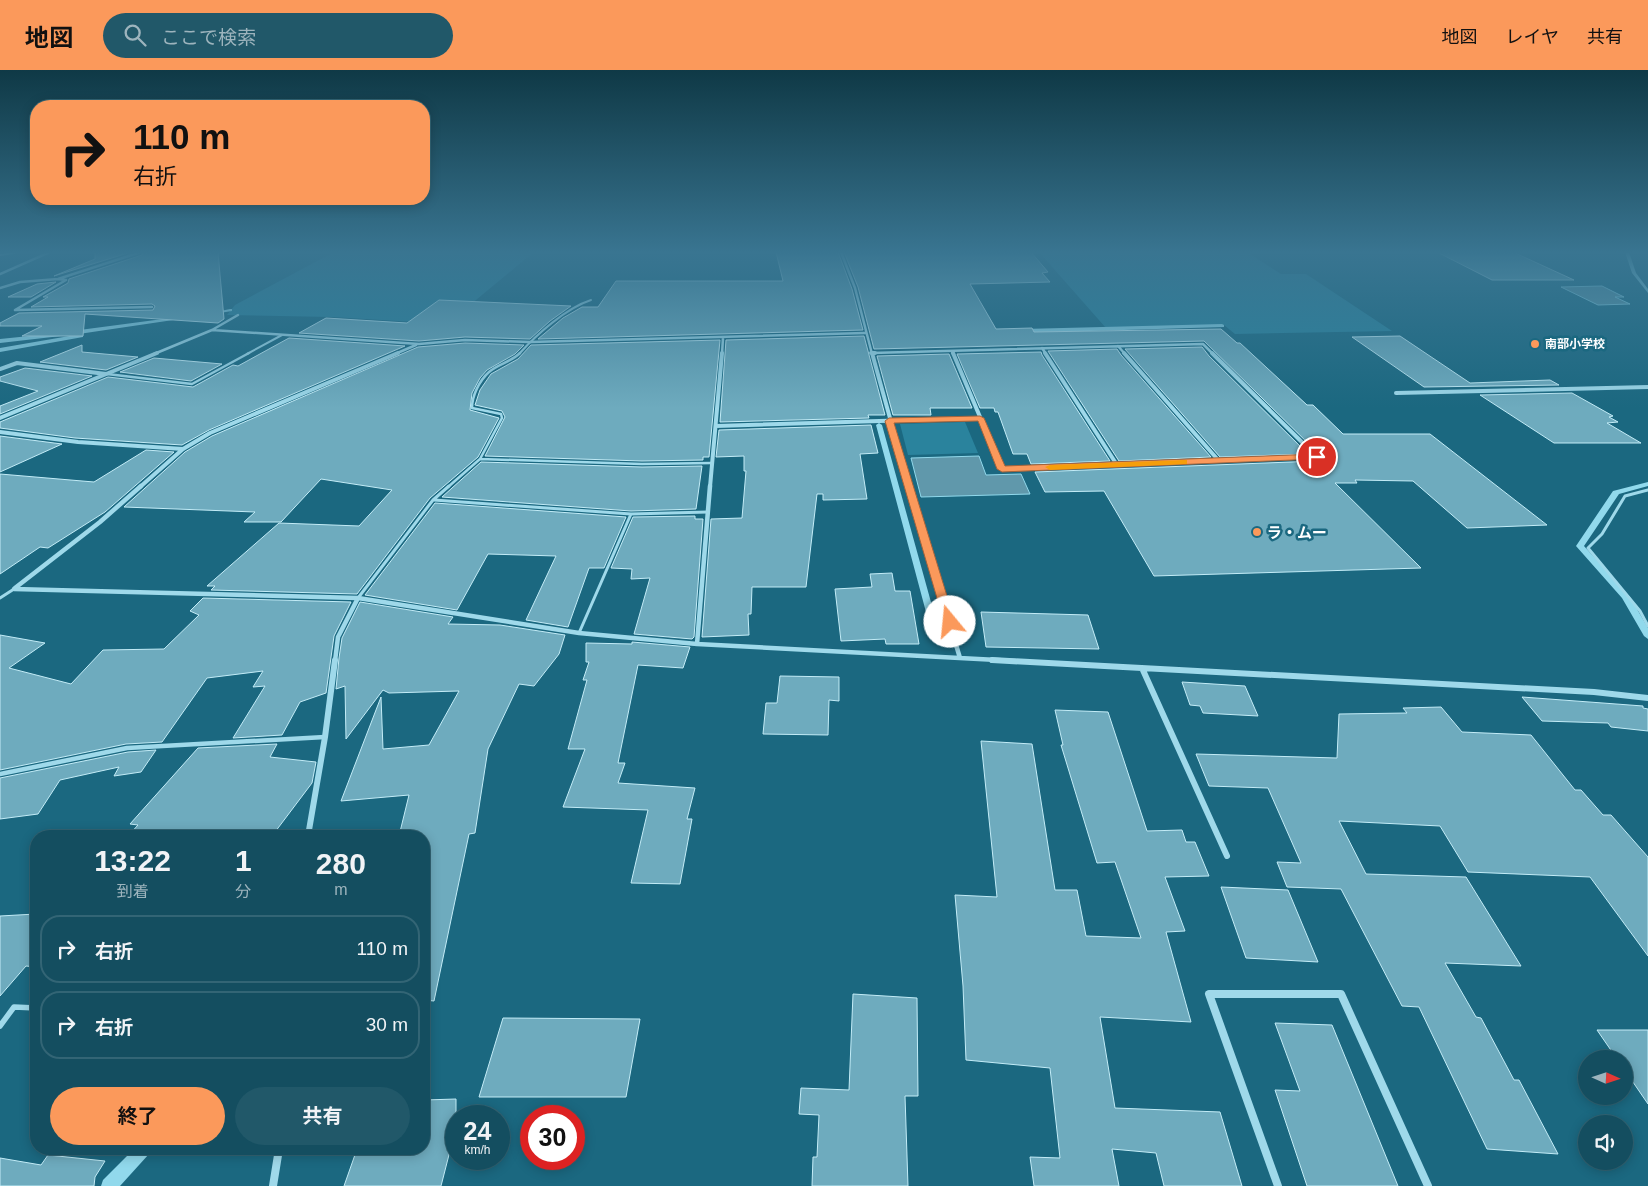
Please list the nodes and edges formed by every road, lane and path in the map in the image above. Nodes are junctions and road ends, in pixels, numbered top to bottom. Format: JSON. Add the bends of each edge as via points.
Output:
{"nodes":[{"id":1,"x":25,"y":304,"type":"edge"},
{"id":2,"x":579,"y":304,"type":"edge"},
{"id":3,"x":859,"y":304,"type":"edge"},
{"id":4,"x":152,"y":307,"type":"dead end"},
{"id":5,"x":238,"y":316,"type":"dead end"},
{"id":6,"x":212,"y":330,"type":"junction"},
{"id":7,"x":865,"y":333,"type":"junction"},
{"id":8,"x":282,"y":335,"type":"junction"},
{"id":9,"x":723,"y":338,"type":"junction"},
{"id":10,"x":530,"y":342,"type":"junction"},
{"id":11,"x":419,"y":344,"type":"junction"},
{"id":12,"x":1118,"y":346,"type":"junction"},
{"id":13,"x":1042,"y":348,"type":"junction"},
{"id":14,"x":952,"y":350,"type":"junction"},
{"id":15,"x":871,"y":352,"type":"junction"},
{"id":16,"x":0,"y":369,"type":"edge"},
{"id":17,"x":107,"y":374,"type":"junction"},
{"id":18,"x":1648,"y":387,"type":"edge"},
{"id":19,"x":1396,"y":393,"type":"dead end"},
{"id":20,"x":0,"y":418,"type":"edge"},
{"id":21,"x":980,"y":418,"type":"junction"},
{"id":22,"x":889,"y":421,"type":"junction"},
{"id":23,"x":716,"y":426,"type":"junction"},
{"id":24,"x":0,"y":432,"type":"edge"},
{"id":25,"x":183,"y":449,"type":"junction"},
{"id":26,"x":480,"y":459,"type":"junction"},
{"id":27,"x":1219,"y":461,"type":"junction"},
{"id":28,"x":712,"y":463,"type":"junction"},
{"id":29,"x":1117,"y":465,"type":"junction"},
{"id":30,"x":1648,"y":490,"type":"edge"},
{"id":31,"x":433,"y":500,"type":"junction"},
{"id":32,"x":708,"y":512,"type":"junction"},
{"id":33,"x":631,"y":514,"type":"junction"},
{"id":34,"x":14,"y":589,"type":"junction"},
{"id":35,"x":0,"y":598,"type":"edge"},
{"id":36,"x":358,"y":598,"type":"junction"},
{"id":37,"x":1648,"y":626,"type":"edge"},
{"id":38,"x":579,"y":633,"type":"junction"},
{"id":39,"x":698,"y":644,"type":"junction"},
{"id":40,"x":960,"y":658,"type":"junction"},
{"id":41,"x":1142,"y":668,"type":"junction"},
{"id":42,"x":1648,"y":698,"type":"edge"},
{"id":43,"x":325,"y":737,"type":"junction"},
{"id":44,"x":0,"y":774,"type":"edge"},
{"id":45,"x":309,"y":830,"type":"edge"},
{"id":46,"x":1227,"y":856,"type":"dead end"},
{"id":47,"x":30,"y":1008,"type":"edge"},
{"id":48,"x":0,"y":1026,"type":"edge"},
{"id":49,"x":278,"y":1155,"type":"edge"},
{"id":50,"x":273,"y":1186,"type":"edge"},
{"id":51,"x":1278,"y":1186,"type":"edge"},
{"id":52,"x":1428,"y":1186,"type":"edge"}],
"edges":[{"from":1,"to":4,"type":"street","via":[[15,310]]},
{"from":2,"to":10,"type":"lane"},
{"from":3,"to":7,"type":"street"},
{"from":5,"to":6,"type":"street"},
{"from":6,"to":8,"type":"street"},
{"from":6,"to":17,"type":"street"},
{"from":7,"to":9,"type":"street"},
{"from":7,"to":15,"type":"street"},
{"from":8,"to":11,"type":"street"},
{"from":8,"to":17,"type":"lane","via":[[192,384]]},
{"from":9,"to":10,"type":"street"},
{"from":9,"to":23,"type":"street"},
{"from":10,"to":11,"type":"street","via":[[464,340]]},
{"from":10,"to":26,"type":"lane","via":[[513,360],[489,372],[472,397],[472,408],[501,414],[502,418]]},
{"from":11,"to":25,"type":"street","via":[[210,432]]},
{"from":12,"to":13,"type":"street"},
{"from":12,"to":27,"type":"street"},
{"from":12,"to":27,"type":"street","via":[[1203,344],[1317,457]]},
{"from":13,"to":14,"type":"street"},
{"from":13,"to":29,"type":"street"},
{"from":14,"to":15,"type":"street"},
{"from":14,"to":21,"type":"street"},
{"from":15,"to":22,"type":"street"},
{"from":16,"to":17,"type":"street","via":[[17,363]]},
{"from":17,"to":20,"type":"street"},
{"from":18,"to":19,"type":"street"},
{"from":21,"to":22,"type":"street"},
{"from":21,"to":29,"type":"street","via":[[1002,469]]},
{"from":22,"to":23,"type":"street"},
{"from":22,"to":40,"type":"street"},
{"from":23,"to":28,"type":"street"},
{"from":24,"to":25,"type":"street","via":[[78,442]]},
{"from":25,"to":34,"type":"street","via":[[100,522]]},
{"from":26,"to":28,"type":"lane"},
{"from":26,"to":31,"type":"lane"},
{"from":27,"to":29,"type":"street"},
{"from":28,"to":32,"type":"street"},
{"from":30,"to":37,"type":"lane","via":[[1624,496],[1602,534],[1588,548],[1640,611]]},
{"from":31,"to":33,"type":"lane"},
{"from":31,"to":36,"type":"lane"},
{"from":32,"to":33,"type":"lane"},
{"from":32,"to":39,"type":"street"},
{"from":33,"to":38,"type":"lane"},
{"from":34,"to":35,"type":"lane"},
{"from":34,"to":36,"type":"street"},
{"from":36,"to":38,"type":"street"},
{"from":36,"to":43,"type":"street","via":[[338,637]]},
{"from":38,"to":39,"type":"street"},
{"from":39,"to":40,"type":"street"},
{"from":40,"to":41,"type":"street"},
{"from":41,"to":42,"type":"street","via":[[1594,692]]},
{"from":41,"to":46,"type":"street"},
{"from":43,"to":44,"type":"lane","via":[[126,748]]},
{"from":43,"to":45,"type":"street"},
{"from":47,"to":48,"type":"lane","via":[[14,1008]]},
{"from":49,"to":50,"type":"street"},
{"from":51,"to":52,"type":"street","via":[[1210,994],[1341,994]]}]}
